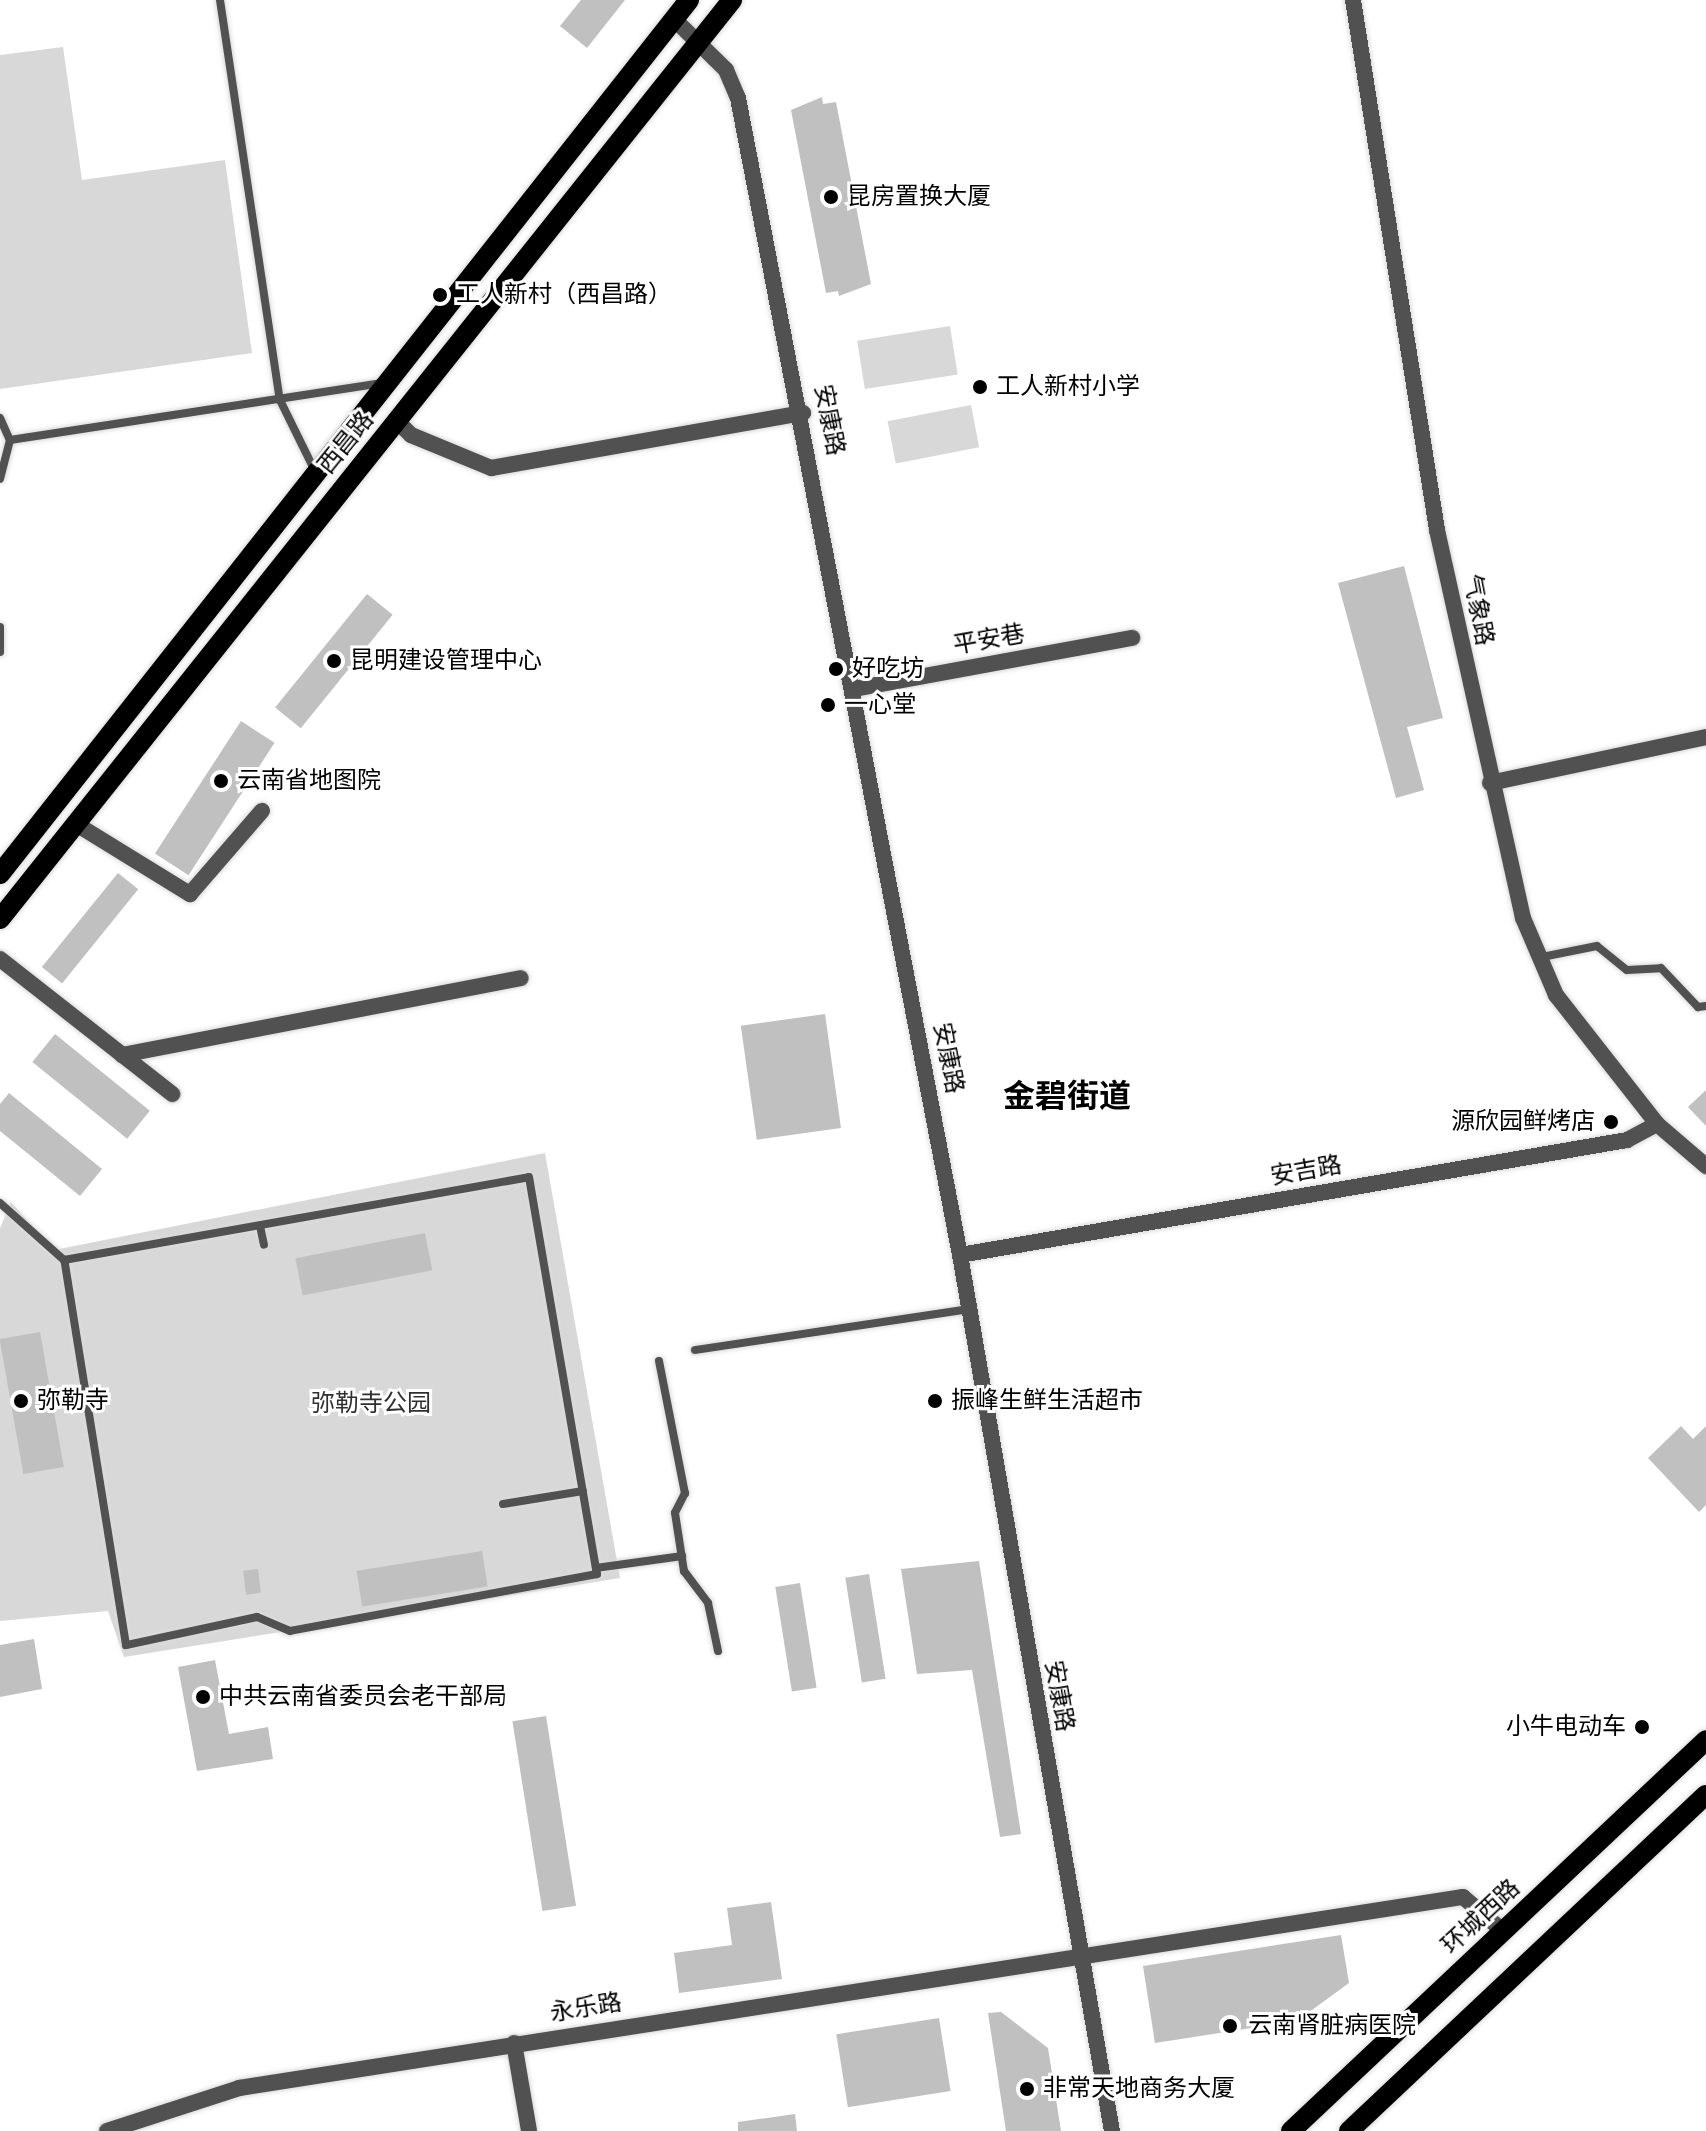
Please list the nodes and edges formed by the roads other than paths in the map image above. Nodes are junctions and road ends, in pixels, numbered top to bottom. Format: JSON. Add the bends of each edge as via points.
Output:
{"nodes":[{"id":1,"x":220,"y":0,"type":"edge"},
{"id":2,"x":689,"y":0,"type":"edge"},
{"id":3,"x":732,"y":0,"type":"edge"},
{"id":4,"x":1353,"y":0,"type":"edge"},
{"id":5,"x":674,"y":19,"type":"junction"},
{"id":6,"x":698,"y":41,"type":"junction"},
{"id":7,"x":383,"y":382,"type":"junction"},
{"id":8,"x":280,"y":400,"type":"junction"},
{"id":9,"x":803,"y":413,"type":"junction"},
{"id":10,"x":0,"y":418,"type":"edge"},
{"id":11,"x":397,"y":421,"type":"junction"},
{"id":12,"x":10,"y":440,"type":"junction"},
{"id":13,"x":314,"y":469,"type":"junction"},
{"id":14,"x":0,"y":479,"type":"edge"},
{"id":15,"x":0,"y":627,"type":"edge"},
{"id":16,"x":1132,"y":638,"type":"dead end"},
{"id":17,"x":0,"y":652,"type":"edge"},
{"id":18,"x":854,"y":689,"type":"junction"},
{"id":19,"x":1706,"y":737,"type":"edge"},
{"id":20,"x":1490,"y":783,"type":"junction"},
{"id":21,"x":262,"y":811,"type":"dead end"},
{"id":22,"x":76,"y":824,"type":"junction"},
{"id":23,"x":0,"y":874,"type":"edge"},
{"id":24,"x":0,"y":919,"type":"edge"},
{"id":25,"x":1536,"y":958,"type":"junction"},
{"id":26,"x":0,"y":959,"type":"edge"},
{"id":27,"x":521,"y":978,"type":"dead end"},
{"id":28,"x":1706,"y":1006,"type":"edge"},
{"id":29,"x":122,"y":1055,"type":"junction"},
{"id":30,"x":172,"y":1094,"type":"dead end"},
{"id":31,"x":1657,"y":1124,"type":"junction"},
{"id":32,"x":1706,"y":1166,"type":"edge"},
{"id":33,"x":0,"y":1203,"type":"edge"},
{"id":34,"x":260,"y":1226,"type":"junction"},
{"id":35,"x":264,"y":1245,"type":"dead end"},
{"id":36,"x":960,"y":1255,"type":"junction"},
{"id":37,"x":64,"y":1260,"type":"junction"},
{"id":38,"x":969,"y":1309,"type":"junction"},
{"id":39,"x":695,"y":1350,"type":"dead end"},
{"id":40,"x":659,"y":1361,"type":"dead end"},
{"id":41,"x":583,"y":1491,"type":"junction"},
{"id":42,"x":503,"y":1504,"type":"dead end"},
{"id":43,"x":682,"y":1556,"type":"junction"},
{"id":44,"x":596,"y":1568,"type":"junction"},
{"id":45,"x":718,"y":1651,"type":"dead end"},
{"id":46,"x":1706,"y":1740,"type":"edge"},
{"id":47,"x":1706,"y":1795,"type":"edge"},
{"id":48,"x":1503,"y":1931,"type":"junction"},
{"id":49,"x":1078,"y":1955,"type":"junction"},
{"id":50,"x":514,"y":2043,"type":"junction"},
{"id":51,"x":107,"y":2131,"type":"edge"},
{"id":52,"x":529,"y":2131,"type":"edge"},
{"id":53,"x":1112,"y":2131,"type":"edge"},
{"id":54,"x":1291,"y":2131,"type":"edge"},
{"id":55,"x":1349,"y":2131,"type":"edge"}],
"edges":[{"from":1,"to":8,"type":"lane"},
{"from":2,"to":5,"type":"main road","name":"西昌路"},
{"from":3,"to":6,"type":"main road","name":"西昌路"},
{"from":4,"to":20,"type":"street","name":"气象路","via":[[1437,530]]},
{"from":5,"to":6,"type":"street","name":"安康路"},
{"from":5,"to":7,"type":"main road","name":"西昌路"},
{"from":6,"to":9,"type":"street","name":"安康路","via":[[726,70],[738,98]]},
{"from":6,"to":11,"type":"main road","name":"西昌路"},
{"from":7,"to":8,"type":"lane"},
{"from":7,"to":13,"type":"main road","name":"西昌路"},
{"from":8,"to":12,"type":"lane"},
{"from":8,"to":13,"type":"lane"},
{"from":9,"to":11,"type":"street","via":[[491,468],[411,435]]},
{"from":9,"to":18,"type":"street","name":"安康路"},
{"from":10,"to":12,"type":"lane"},
{"from":11,"to":22,"type":"main road","name":"西昌路"},
{"from":12,"to":14,"type":"lane"},
{"from":13,"to":23,"type":"main road","name":"西昌路"},
{"from":15,"to":17,"type":"lane"},
{"from":16,"to":18,"type":"street","name":"平安巷"},
{"from":18,"to":36,"type":"street","name":"安康路"},
{"from":19,"to":20,"type":"street"},
{"from":20,"to":25,"type":"street","name":"气象路"},
{"from":21,"to":22,"type":"street","via":[[190,894]]},
{"from":22,"to":24,"type":"main road","name":"西昌路"},
{"from":25,"to":28,"type":"lane","via":[[1597,946],[1627,970],[1661,968],[1698,1007]]},
{"from":25,"to":31,"type":"street","name":"气象路","via":[[1556,995]]},
{"from":26,"to":29,"type":"street"},
{"from":27,"to":29,"type":"street"},
{"from":29,"to":30,"type":"street"},
{"from":31,"to":32,"type":"street","name":"气象路"},
{"from":31,"to":36,"type":"street","name":"安吉路","via":[[1627,1140]]},
{"from":33,"to":37,"type":"lane"},
{"from":34,"to":35,"type":"lane"},
{"from":34,"to":37,"type":"lane"},
{"from":34,"to":41,"type":"lane","via":[[529,1177]]},
{"from":36,"to":38,"type":"street","name":"安康路"},
{"from":37,"to":44,"type":"lane","via":[[126,1645],[257,1617],[290,1631],[597,1574]]},
{"from":38,"to":39,"type":"lane"},
{"from":38,"to":49,"type":"street","name":"安康路"},
{"from":40,"to":43,"type":"lane","via":[[685,1493],[675,1513]]},
{"from":41,"to":42,"type":"lane"},
{"from":41,"to":44,"type":"lane"},
{"from":43,"to":44,"type":"lane"},
{"from":43,"to":45,"type":"lane","via":[[684,1571],[708,1603]]},
{"from":46,"to":48,"type":"main road","name":"环城西路"},
{"from":47,"to":55,"type":"main road"},
{"from":48,"to":49,"type":"street","name":"永乐路","via":[[1463,1897]]},
{"from":48,"to":54,"type":"main road","name":"环城西路"},
{"from":49,"to":50,"type":"street","name":"永乐路"},
{"from":49,"to":53,"type":"street","name":"安康路"},
{"from":50,"to":51,"type":"street","name":"永乐路","via":[[239,2088]]},
{"from":50,"to":52,"type":"street"}]}
